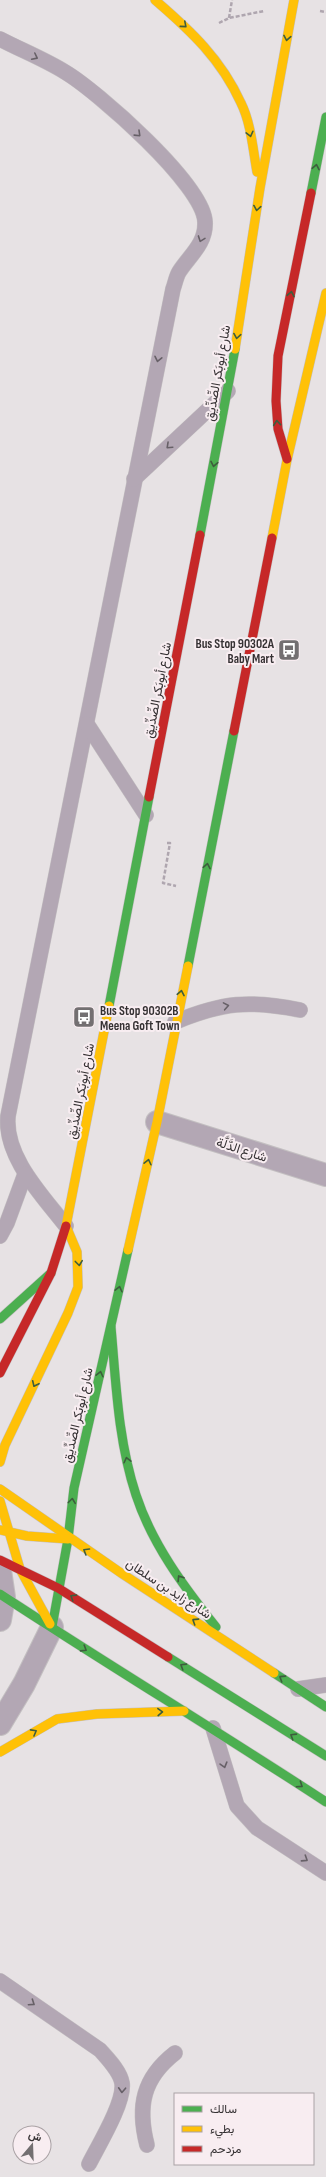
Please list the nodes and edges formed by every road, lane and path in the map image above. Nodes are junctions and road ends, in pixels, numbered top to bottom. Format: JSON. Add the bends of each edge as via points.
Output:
{"nodes":[{"id":1,"x":154,"y":0,"type":"edge"},
{"id":2,"x":232,"y":0,"type":"edge"},
{"id":3,"x":294,"y":2,"type":"edge"},
{"id":4,"x":326,"y":12,"type":"edge"},
{"id":5,"x":229,"y":18,"type":"junction"},
{"id":6,"x":196,"y":35,"type":"junction"},
{"id":7,"x":0,"y":39,"type":"edge"},
{"id":8,"x":326,"y":117,"type":"edge"},
{"id":9,"x":260,"y":188,"type":"junction"},
{"id":10,"x":326,"y":293,"type":"edge"},
{"id":11,"x":228,"y":391,"type":"junction"},
{"id":12,"x":287,"y":460,"type":"junction"},
{"id":13,"x":134,"y":479,"type":"junction"},
{"id":14,"x":86,"y":724,"type":"junction"},
{"id":15,"x":146,"y":815,"type":"junction"},
{"id":16,"x":141,"y":838,"type":"junction"},
{"id":17,"x":202,"y":891,"type":"junction"},
{"id":18,"x":300,"y":1010,"type":"dead end"},
{"id":19,"x":176,"y":1022,"type":"junction"},
{"id":20,"x":157,"y":1122,"type":"junction"},
{"id":21,"x":4,"y":1138,"type":"edge"},
{"id":22,"x":25,"y":1174,"type":"junction"},
{"id":23,"x":326,"y":1175,"type":"edge"},
{"id":24,"x":66,"y":1226,"type":"junction"},
{"id":25,"x":0,"y":1236,"type":"edge"},
{"id":26,"x":51,"y":1273,"type":"junction"},
{"id":27,"x":0,"y":1320,"type":"edge"},
{"id":28,"x":111,"y":1327,"type":"junction"},
{"id":29,"x":0,"y":1372,"type":"edge"},
{"id":30,"x":0,"y":1462,"type":"edge"},
{"id":31,"x":0,"y":1489,"type":"edge"},
{"id":32,"x":0,"y":1500,"type":"edge"},
{"id":33,"x":4,"y":1531,"type":"edge"},
{"id":34,"x":68,"y":1540,"type":"junction"},
{"id":35,"x":0,"y":1560,"type":"edge"},
{"id":36,"x":10,"y":1570,"type":"edge"},
{"id":37,"x":58,"y":1588,"type":"junction"},
{"id":38,"x":2,"y":1595,"type":"edge"},
{"id":39,"x":0,"y":1620,"type":"edge"},
{"id":40,"x":52,"y":1627,"type":"junction"},
{"id":41,"x":228,"y":1642,"type":"junction"},
{"id":42,"x":326,"y":1684,"type":"edge"},
{"id":43,"x":298,"y":1689,"type":"junction"},
{"id":44,"x":326,"y":1708,"type":"edge"},
{"id":45,"x":184,"y":1711,"type":"junction"},
{"id":46,"x":0,"y":1724,"type":"edge"},
{"id":47,"x":213,"y":1728,"type":"junction"},
{"id":48,"x":0,"y":1752,"type":"edge"},
{"id":49,"x":326,"y":1756,"type":"edge"},
{"id":50,"x":326,"y":1802,"type":"edge"},
{"id":51,"x":326,"y":1873,"type":"edge"},
{"id":52,"x":0,"y":1981,"type":"edge"},
{"id":53,"x":175,"y":2053,"type":"dead end"},
{"id":54,"x":147,"y":2145,"type":"dead end"},
{"id":55,"x":89,"y":2164,"type":"dead end"}],
"edges":[{"from":1,"to":6,"type":"main road","one_way":true},
{"from":2,"to":5,"type":"path"},
{"from":3,"to":4,"type":"path"},
{"from":3,"to":5,"type":"path"},
{"from":3,"to":9,"type":"main road","name":"شارع أبوبَكر الصِّدِّيق","one_way":true},
{"from":5,"to":6,"type":"path"},
{"from":6,"to":9,"type":"main road","one_way":true,"via":[[220,65],[242,104],[252,138]]},
{"from":7,"to":13,"type":"lane","one_way":true,"via":[[65,72],[102,98],[175,169],[192,191],[205,221],[198,248],[178,274],[173,289]]},
{"from":12,"to":8,"type":"main road","one_way":true,"via":[[278,429],[278,356]]},
{"from":9,"to":11,"type":"main road","name":"شارع أبوبَكر الصِّدِّيق","one_way":true},
{"from":10,"to":12,"type":"main road","name":"شارع أبوبَكر الصِّدِّيق"},
{"from":11,"to":13,"type":"lane","one_way":true},
{"from":11,"to":15,"type":"main road","name":"شارع أبوبَكر الصِّدِّيق","one_way":true},
{"from":17,"to":12,"type":"main road","name":"شارع أبوبَكر الصِّدِّيق","one_way":true},
{"from":13,"to":14,"type":"lane"},
{"from":14,"to":15,"type":"lane"},
{"from":14,"to":21,"type":"lane"},
{"from":15,"to":16,"type":"main road","name":"شارع أبوبَكر الصِّدِّيق"},
{"from":16,"to":17,"type":"path","via":[[170,843],[163,883]]},
{"from":16,"to":24,"type":"main road","name":"شارع أبوبَكر الصِّدِّيق"},
{"from":19,"to":17,"type":"main road","name":"شارع أبوبَكر الصِّدِّيق","one_way":true},
{"from":19,"to":18,"type":"lane","one_way":true,"via":[[205,1010],[236,1004],[268,1004]]},
{"from":19,"to":20,"type":"main road","name":"شارع أبوبَكر الصِّدِّيق"},
{"from":20,"to":23,"type":"street","name":"شارع الدَّلَّة"},
{"from":28,"to":20,"type":"main road","name":"شارع أبوبَكر الصِّدِّيق","one_way":true},
{"from":21,"to":22,"type":"lane"},
{"from":22,"to":24,"type":"lane"},
{"from":22,"to":25,"type":"lane"},
{"from":24,"to":26,"type":"main road","name":"شارع أبوبَكر الصِّدِّيق"},
{"from":24,"to":30,"type":"main road","one_way":true,"via":[[77,1252],[80,1270],[78,1286],[68,1313],[5,1445]]},
{"from":26,"to":27,"type":"main road"},
{"from":26,"to":29,"type":"main road","name":"شارع أبوبَكر الصِّدِّيق"},
{"from":34,"to":28,"type":"main road","name":"شارع أبوبَكر الصِّدِّيق","one_way":true,"via":[[74,1488]]},
{"from":41,"to":28,"type":"main road","one_way":true,"via":[[192,1596],[145,1518],[126,1452]]},
{"from":31,"to":34,"type":"main road","name":"شارع زايد بن سلطان"},
{"from":32,"to":33,"type":"main road"},
{"from":33,"to":34,"type":"main road"},
{"from":33,"to":36,"type":"main road"},
{"from":34,"to":37,"type":"main road","name":"شارع أبوبَكر الصِّدِّيق"},
{"from":41,"to":34,"type":"main road","name":"شارع زايد بن سلطان","one_way":true},
{"from":35,"to":36,"type":"main road"},
{"from":36,"to":37,"type":"main road"},
{"from":36,"to":38,"type":"street"},
{"from":36,"to":40,"type":"main road"},
{"from":37,"to":40,"type":"main road","name":"شارع أبوبَكر الصِّدِّيق"},
{"from":49,"to":37,"type":"main road","one_way":true},
{"from":38,"to":39,"type":"street"},
{"from":38,"to":40,"type":"main road"},
{"from":40,"to":45,"type":"main road","one_way":true},
{"from":40,"to":46,"type":"street","via":[[24,1684]]},
{"from":43,"to":41,"type":"main road","name":"شارع زايد بن سلطان","one_way":true},
{"from":42,"to":43,"type":"lane"},
{"from":43,"to":44,"type":"main road","name":"شارع زايد بن سلطان"},
{"from":45,"to":47,"type":"main road"},
{"from":48,"to":45,"type":"main road","one_way":true,"via":[[57,1719],[97,1714]]},
{"from":47,"to":50,"type":"main road","one_way":true},
{"from":47,"to":51,"type":"lane","one_way":true,"via":[[237,1806],[257,1828]]},
{"from":52,"to":55,"type":"lane","one_way":true,"via":[[100,2050],[113,2064],[122,2082],[122,2098]]},
{"from":53,"to":54,"type":"lane","via":[[156,2071],[145,2094],[142,2119]]}]}
